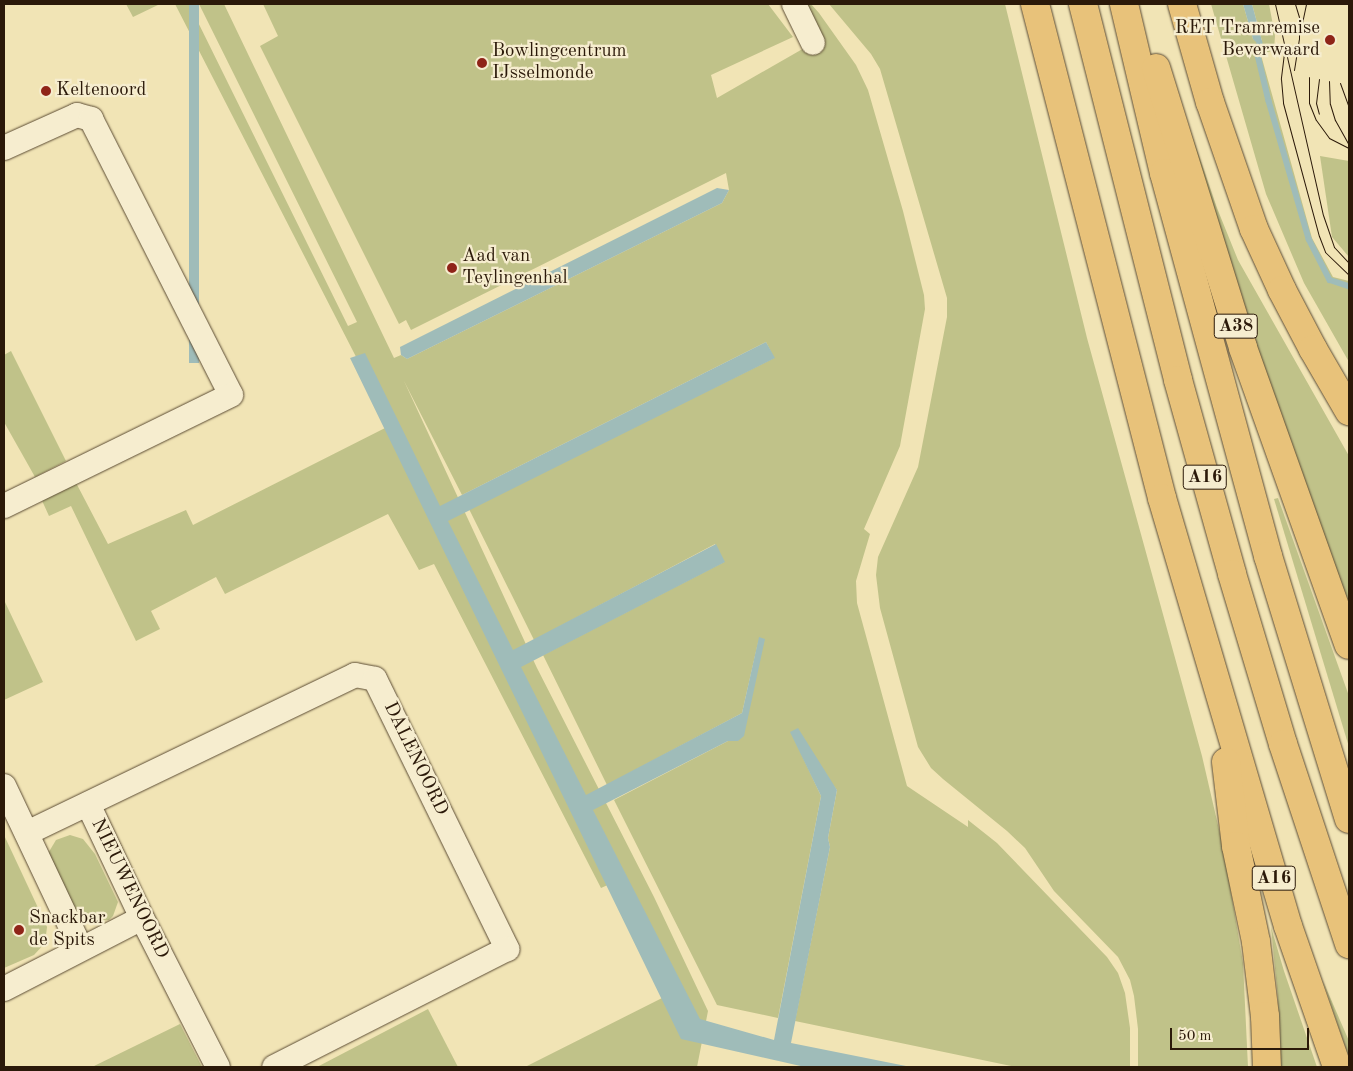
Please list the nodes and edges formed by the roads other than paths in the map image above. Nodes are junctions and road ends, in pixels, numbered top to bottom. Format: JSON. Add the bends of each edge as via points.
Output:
{"nodes":[{"id":1,"x":794,"y":4,"type":"edge"},
{"id":2,"x":1035,"y":4,"type":"edge"},
{"id":3,"x":1082,"y":4,"type":"edge"},
{"id":4,"x":1124,"y":4,"type":"edge"},
{"id":5,"x":1133,"y":4,"type":"edge"},
{"id":6,"x":1182,"y":4,"type":"edge"},
{"id":7,"x":813,"y":43,"type":"dead end"},
{"id":8,"x":4,"y":148,"type":"edge"},
{"id":9,"x":1349,"y":411,"type":"edge"},
{"id":10,"x":4,"y":506,"type":"edge"},
{"id":11,"x":1349,"y":644,"type":"edge"},
{"id":12,"x":1217,"y":686,"type":"junction"},
{"id":13,"x":4,"y":786,"type":"edge"},
{"id":14,"x":88,"y":804,"type":"junction"},
{"id":15,"x":1349,"y":819,"type":"edge"},
{"id":16,"x":27,"y":833,"type":"junction"},
{"id":17,"x":142,"y":918,"type":"junction"},
{"id":18,"x":1349,"y":944,"type":"edge"},
{"id":19,"x":81,"y":949,"type":"junction"},
{"id":20,"x":4,"y":988,"type":"edge"},
{"id":21,"x":218,"y":1067,"type":"edge"},
{"id":22,"x":274,"y":1067,"type":"edge"},
{"id":23,"x":1267,"y":1067,"type":"edge"},
{"id":24,"x":1337,"y":1067,"type":"edge"}],
"edges":[{"from":1,"to":7,"type":"street"},
{"from":2,"to":12,"type":"highway","number":"A16","via":[[1162,498]]},
{"from":3,"to":18,"type":"highway","number":"A16","via":[[1178,380],[1232,574]]},
{"from":4,"to":15,"type":"highway","number":"A16","via":[[1164,173],[1268,556]]},
{"from":5,"to":11,"type":"highway","number":"A38","via":[[1243,348]]},
{"from":6,"to":9,"type":"highway","via":[[1213,111],[1254,229],[1282,290]]},
{"from":8,"to":10,"type":"street","via":[[77,115],[91,119],[231,395]]},
{"from":12,"to":23,"type":"highway","number":"A16","via":[[1236,846],[1256,942]]},
{"from":12,"to":24,"type":"highway","number":"A16","via":[[1288,926]]},
{"from":13,"to":16,"type":"street"},
{"from":14,"to":16,"type":"street","name":"DALENOORD"},
{"from":14,"to":17,"type":"street","name":"NIEUWENOORD"},
{"from":14,"to":22,"type":"street","name":"DALENOORD","via":[[355,675],[375,679],[508,949]]},
{"from":16,"to":19,"type":"street"},
{"from":17,"to":19,"type":"street"},
{"from":17,"to":21,"type":"street","name":"NIEUWENOORD"},
{"from":19,"to":20,"type":"street"}]}
